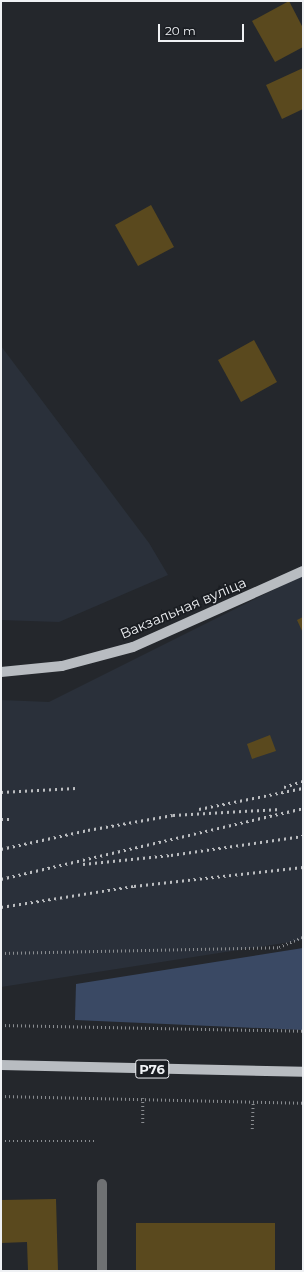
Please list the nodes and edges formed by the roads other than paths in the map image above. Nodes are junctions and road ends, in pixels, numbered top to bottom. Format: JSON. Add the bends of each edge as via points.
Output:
{"nodes":[{"id":1,"x":303,"y":571,"type":"edge"},
{"id":2,"x":1,"y":672,"type":"edge"},
{"id":3,"x":1,"y":1065,"type":"edge"},
{"id":4,"x":303,"y":1072,"type":"edge"},
{"id":5,"x":102,"y":1184,"type":"dead end"},
{"id":6,"x":102,"y":1271,"type":"edge"}],
"edges":[{"from":1,"to":2,"type":"main road","name":"Вакзальная вуліца","via":[[133,647],[62,666]]},
{"from":3,"to":4,"type":"main road","number":"Р76"},
{"from":5,"to":6,"type":"street"}]}
